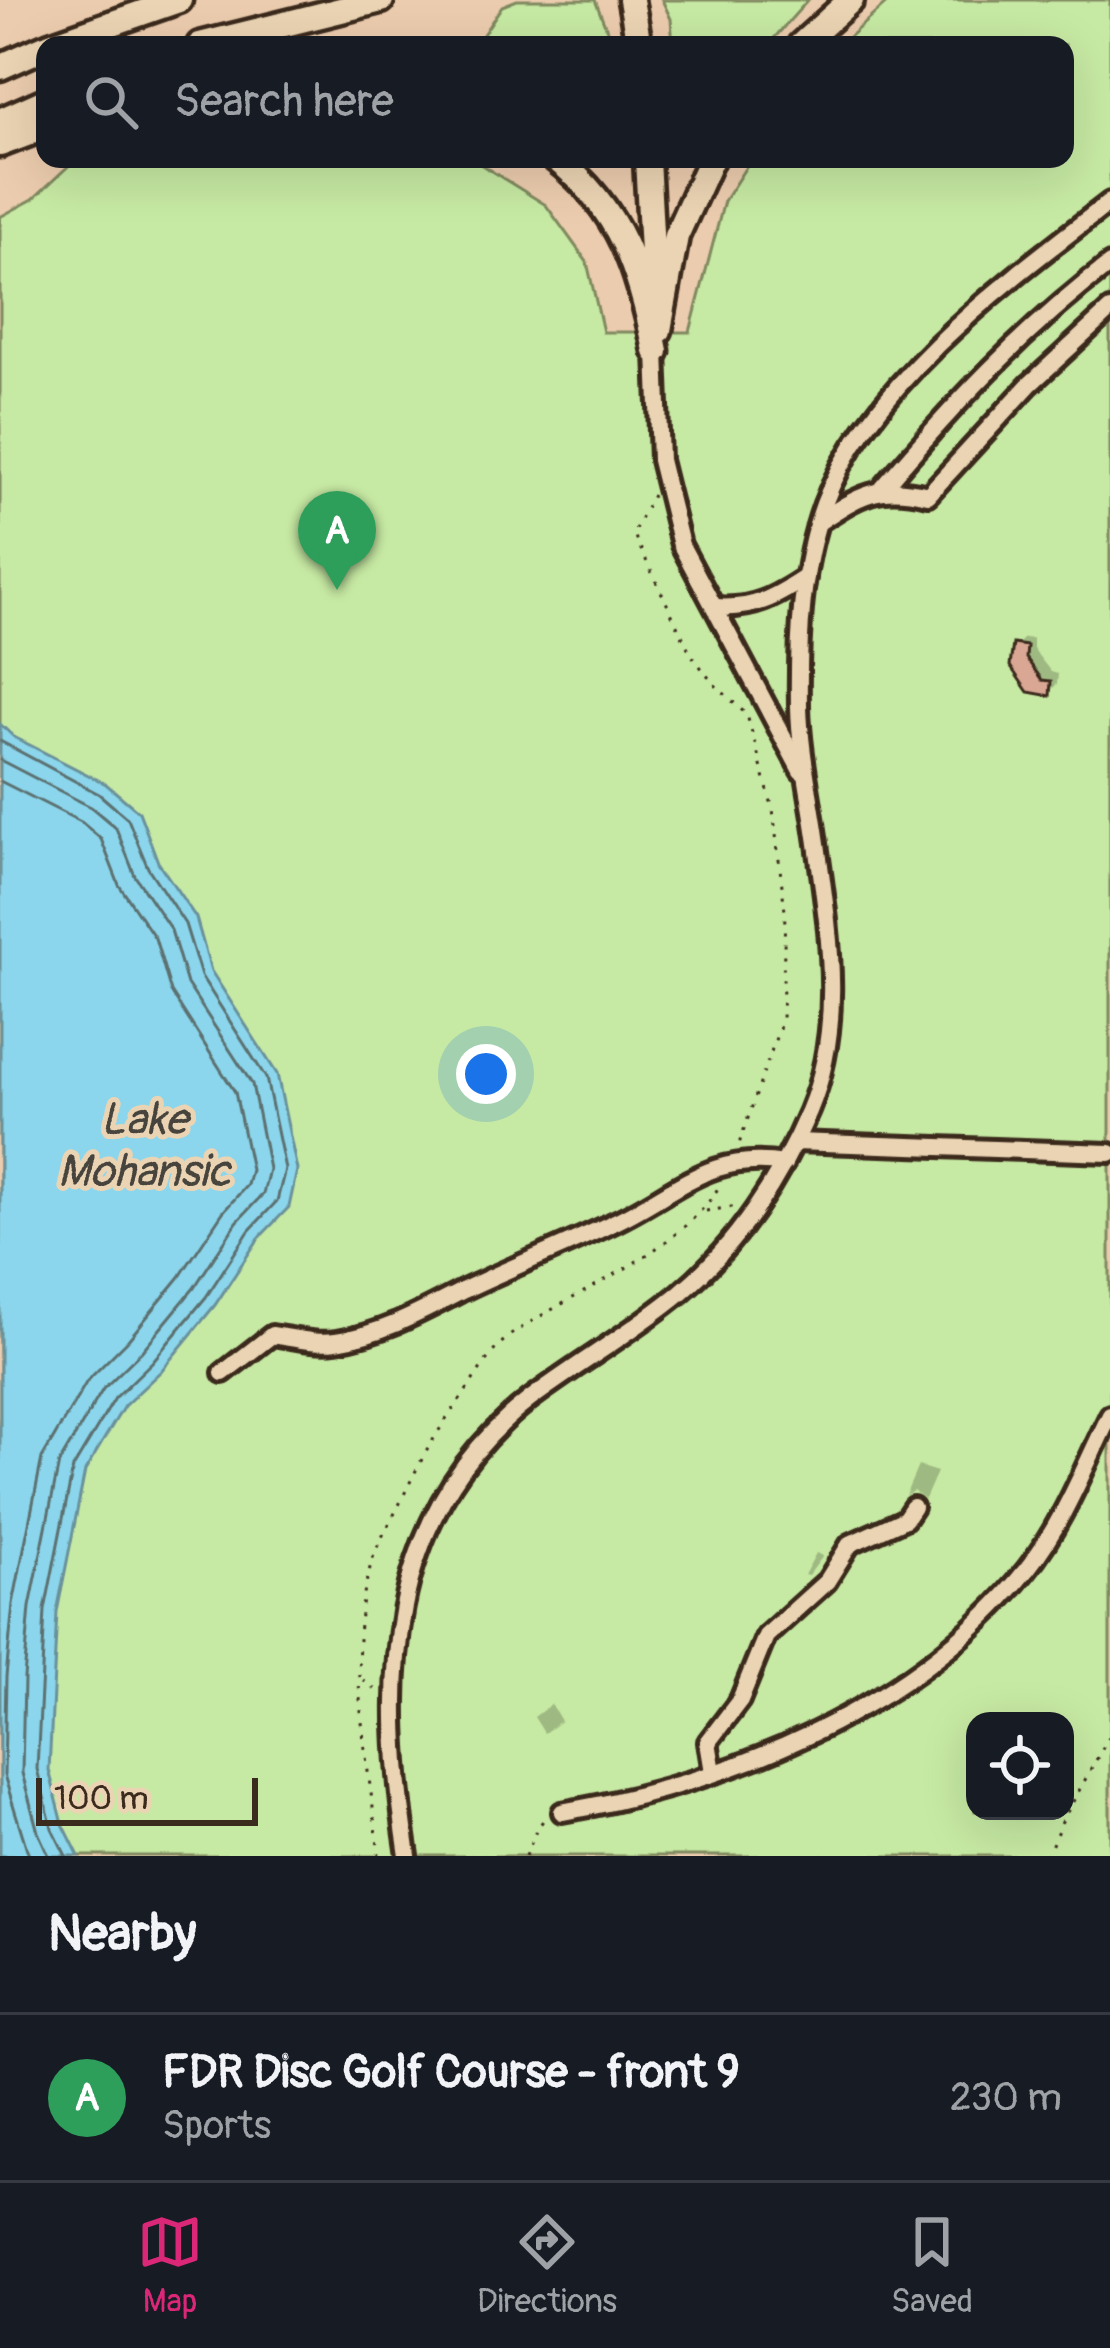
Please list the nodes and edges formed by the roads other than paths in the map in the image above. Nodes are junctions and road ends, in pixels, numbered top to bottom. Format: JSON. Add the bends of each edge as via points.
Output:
{"nodes":[{"id":1,"x":179,"y":0,"type":"edge"},
{"id":2,"x":381,"y":0,"type":"edge"},
{"id":3,"x":631,"y":0,"type":"edge"},
{"id":4,"x":850,"y":0,"type":"edge"},
{"id":5,"x":76,"y":36,"type":"edge"},
{"id":6,"x":236,"y":36,"type":"edge"},
{"id":7,"x":637,"y":36,"type":"edge"},
{"id":8,"x":811,"y":36,"type":"edge"},
{"id":9,"x":36,"y":51,"type":"edge"},
{"id":10,"x":0,"y":67,"type":"edge"},
{"id":11,"x":36,"y":105,"type":"edge"},
{"id":12,"x":0,"y":122,"type":"edge"},
{"id":13,"x":36,"y":130,"type":"edge"},
{"id":14,"x":0,"y":144,"type":"edge"},
{"id":15,"x":567,"y":168,"type":"edge"},
{"id":16,"x":647,"y":168,"type":"edge"},
{"id":17,"x":707,"y":168,"type":"edge"},
{"id":18,"x":1110,"y":202,"type":"edge"},
{"id":19,"x":1110,"y":264,"type":"edge"},
{"id":20,"x":1110,"y":310,"type":"edge"},
{"id":21,"x":656,"y":351,"type":"junction"},
{"id":22,"x":840,"y":470,"type":"junction"},
{"id":23,"x":882,"y":489,"type":"junction"},
{"id":24,"x":860,"y":495,"type":"junction"},
{"id":25,"x":819,"y":522,"type":"junction"},
{"id":26,"x":806,"y":577,"type":"junction"},
{"id":27,"x":716,"y":607,"type":"junction"},
{"id":28,"x":810,"y":788,"type":"junction"},
{"id":29,"x":795,"y":1142,"type":"junction"},
{"id":30,"x":1110,"y":1153,"type":"edge"},
{"id":31,"x":784,"y":1164,"type":"junction"},
{"id":32,"x":223,"y":1373,"type":"dead end"},
{"id":33,"x":1110,"y":1415,"type":"edge"},
{"id":34,"x":914,"y":1507,"type":"dead end"},
{"id":35,"x":713,"y":1772,"type":"junction"},
{"id":36,"x":562,"y":1812,"type":"road end"},
{"id":37,"x":408,"y":1856,"type":"edge"}],
"edges":[{"from":1,"to":5,"type":"highway"},
{"from":2,"to":6,"type":"highway"},
{"from":3,"to":7,"type":"highway"},
{"from":4,"to":8,"type":"highway"},
{"from":9,"to":10,"type":"highway"},
{"from":11,"to":12,"type":"highway"},
{"from":13,"to":14,"type":"highway"},
{"from":15,"to":21,"type":"highway","via":[[621,230]]},
{"from":16,"to":21,"type":"highway"},
{"from":17,"to":21,"type":"highway","via":[[676,236]]},
{"from":18,"to":22,"type":"lane","via":[[928,356]]},
{"from":19,"to":23,"type":"lane","via":[[1005,352]]},
{"from":20,"to":23,"type":"lane","via":[[928,495]]},
{"from":21,"to":27,"type":"lane","via":[[663,478],[681,545]]},
{"from":22,"to":24,"type":"lane"},
{"from":22,"to":25,"type":"lane"},
{"from":23,"to":24,"type":"lane"},
{"from":24,"to":25,"type":"lane"},
{"from":25,"to":26,"type":"lane"},
{"from":26,"to":27,"type":"lane","via":[[762,603]]},
{"from":26,"to":28,"type":"lane","via":[[799,710]]},
{"from":27,"to":28,"type":"lane"},
{"from":28,"to":29,"type":"lane","via":[[832,1000],[812,1105]]},
{"from":29,"to":30,"type":"lane"},
{"from":29,"to":31,"type":"lane"},
{"from":31,"to":32,"type":"lane","via":[[732,1162],[706,1171],[430,1311],[331,1342],[272,1335]]},
{"from":31,"to":37,"type":"lane","via":[[711,1263],[527,1402],[464,1467],[425,1528],[394,1693]]},
{"from":33,"to":35,"type":"lane","via":[[1029,1567],[975,1627],[869,1702]]},
{"from":34,"to":35,"type":"lane","via":[[850,1544],[827,1581],[766,1636],[740,1700],[708,1742]]},
{"from":35,"to":36,"type":"lane"}]}
